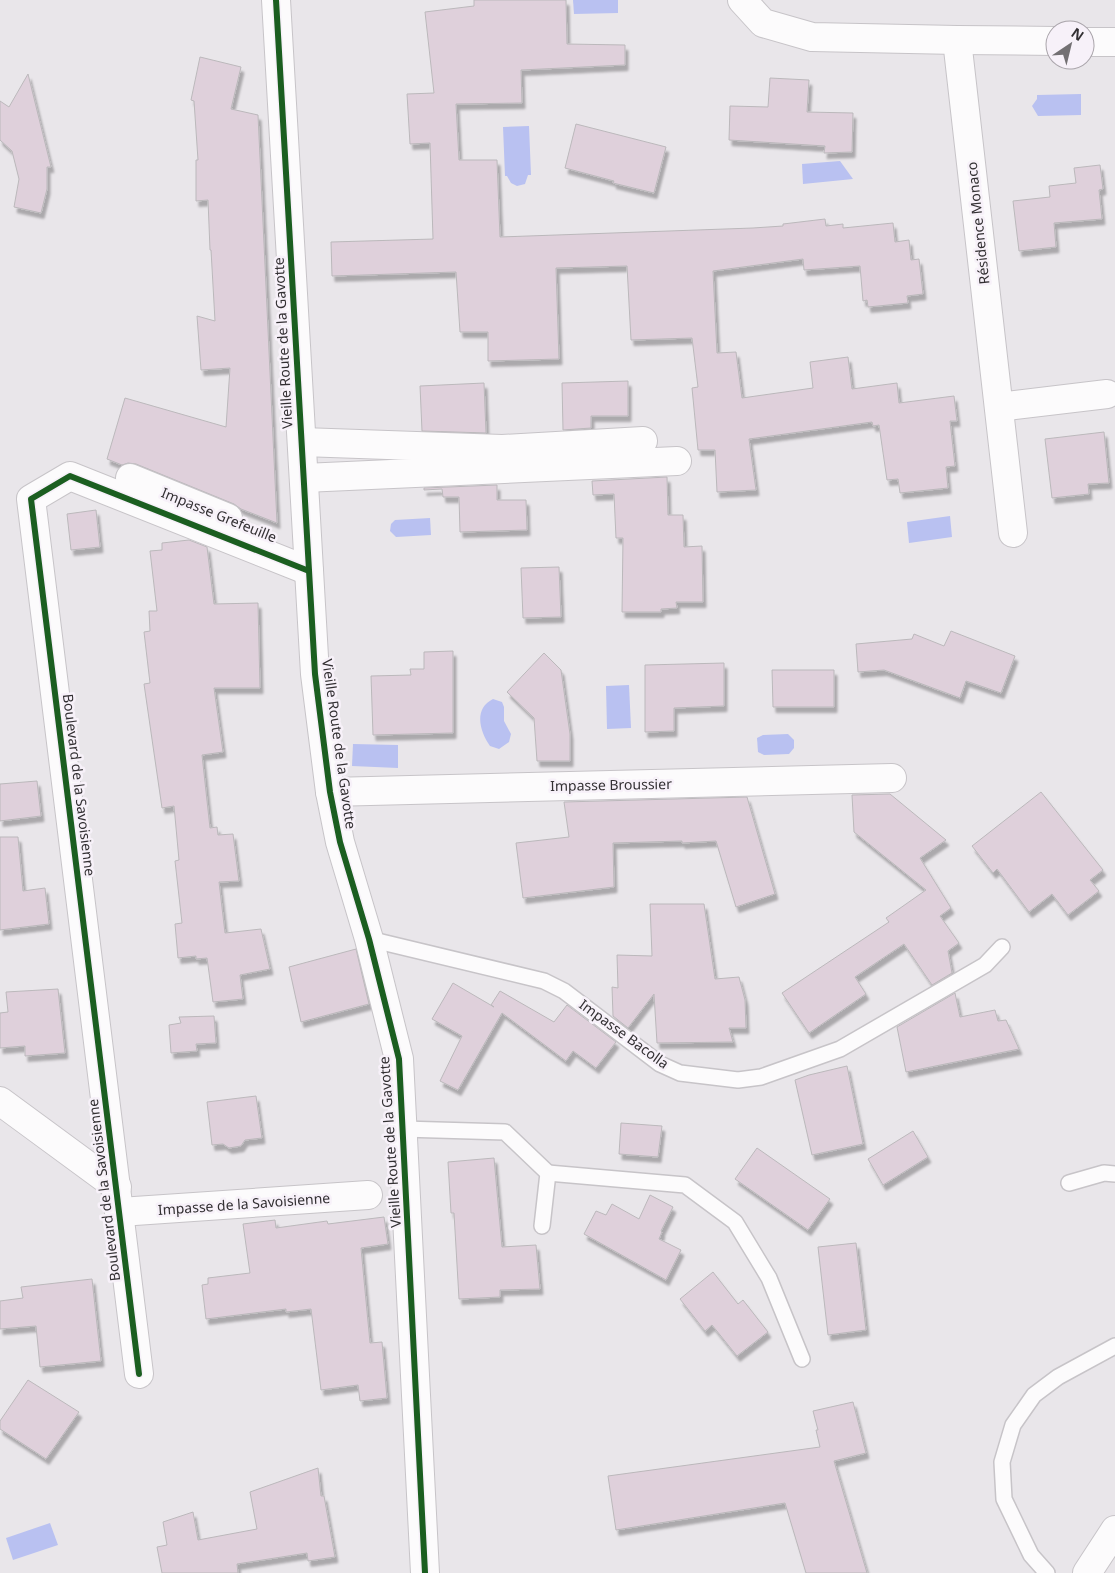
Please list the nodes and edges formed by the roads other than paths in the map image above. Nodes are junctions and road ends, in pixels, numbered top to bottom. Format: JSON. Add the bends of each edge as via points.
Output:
{"nodes":[{"id":1,"x":276,"y":0,"type":"edge"},
{"id":2,"x":742,"y":0,"type":"edge"},
{"id":3,"x":957,"y":40,"type":"junction"},
{"id":4,"x":1045,"y":41,"type":"edge"},
{"id":5,"x":1095,"y":42,"type":"edge"},
{"id":6,"x":1115,"y":42,"type":"edge"},
{"id":7,"x":1107,"y":394,"type":"dead end"},
{"id":8,"x":999,"y":407,"type":"junction"},
{"id":9,"x":643,"y":441,"type":"dead end"},
{"id":10,"x":302,"y":442,"type":"junction"},
{"id":11,"x":677,"y":461,"type":"dead end"},
{"id":12,"x":130,"y":478,"type":"dead end"},
{"id":13,"x":304,"y":478,"type":"junction"},
{"id":14,"x":1013,"y":533,"type":"dead end"},
{"id":15,"x":308,"y":561,"type":"junction"},
{"id":16,"x":892,"y":778,"type":"dead end"},
{"id":17,"x":330,"y":792,"type":"junction"},
{"id":18,"x":369,"y":939,"type":"junction"},
{"id":19,"x":1002,"y":947,"type":"dead end"},
{"id":20,"x":0,"y":1101,"type":"edge"},
{"id":21,"x":403,"y":1129,"type":"junction"},
{"id":22,"x":548,"y":1173,"type":"junction"},
{"id":23,"x":1115,"y":1174,"type":"edge"},
{"id":24,"x":1070,"y":1183,"type":"dead end"},
{"id":25,"x":368,"y":1195,"type":"dead end"},
{"id":26,"x":119,"y":1200,"type":"junction"},
{"id":27,"x":542,"y":1226,"type":"dead end"},
{"id":28,"x":1115,"y":1346,"type":"edge"},
{"id":29,"x":802,"y":1359,"type":"dead end"},
{"id":30,"x":139,"y":1374,"type":"dead end"},
{"id":31,"x":1115,"y":1530,"type":"edge"},
{"id":32,"x":426,"y":1573,"type":"edge"},
{"id":33,"x":1046,"y":1573,"type":"edge"},
{"id":34,"x":1087,"y":1573,"type":"edge"}],
"edges":[{"from":1,"to":10,"type":"street","name":"Vieille Route de la Gavotte"},
{"from":2,"to":3,"type":"street","via":[[763,23],[812,37]]},
{"from":3,"to":4,"type":"street"},
{"from":3,"to":8,"type":"street","name":"Résidence Monaco"},
{"from":5,"to":6,"type":"street"},
{"from":7,"to":8,"type":"street"},
{"from":8,"to":14,"type":"street","name":"Résidence Monaco"},
{"from":9,"to":10,"type":"street","via":[[502,449]]},
{"from":10,"to":13,"type":"street","name":"Vieille Route de la Gavotte"},
{"from":11,"to":13,"type":"street"},
{"from":12,"to":15,"type":"street","name":"Impasse Grefeuille"},
{"from":13,"to":15,"type":"street","name":"Vieille Route de la Gavotte"},
{"from":15,"to":17,"type":"street","name":"Vieille Route de la Gavotte","via":[[315,674]]},
{"from":15,"to":26,"type":"street","name":"Boulevard de la Savoisienne","via":[[70,476],[31,499]]},
{"from":16,"to":17,"type":"street","name":"Impasse Broussier"},
{"from":17,"to":18,"type":"street","name":"Vieille Route de la Gavotte","via":[[340,842]]},
{"from":18,"to":19,"type":"lane","name":"Impasse Bacolla","via":[[544,981],[564,992],[660,1064],[680,1073],[738,1080],[761,1077],[840,1049],[985,965]]},
{"from":18,"to":21,"type":"street","name":"Vieille Route de la Gavotte","via":[[400,1059]]},
{"from":20,"to":26,"type":"street","name":"Boulevard de la Savoisienne"},
{"from":21,"to":22,"type":"lane","via":[[505,1132]]},
{"from":21,"to":32,"type":"street","name":"Vieille Route de la Gavotte"},
{"from":22,"to":27,"type":"lane"},
{"from":22,"to":29,"type":"lane","via":[[685,1185],[735,1222],[769,1278]]},
{"from":23,"to":24,"type":"lane","via":[[1104,1173]]},
{"from":25,"to":26,"type":"street","name":"Impasse de la Savoisienne"},
{"from":26,"to":30,"type":"street","name":"Boulevard de la Savoisienne"},
{"from":28,"to":33,"type":"lane","via":[[1058,1377],[1034,1396],[1013,1425],[1002,1462],[1004,1499],[1031,1555]]},
{"from":31,"to":34,"type":"street"}]}
